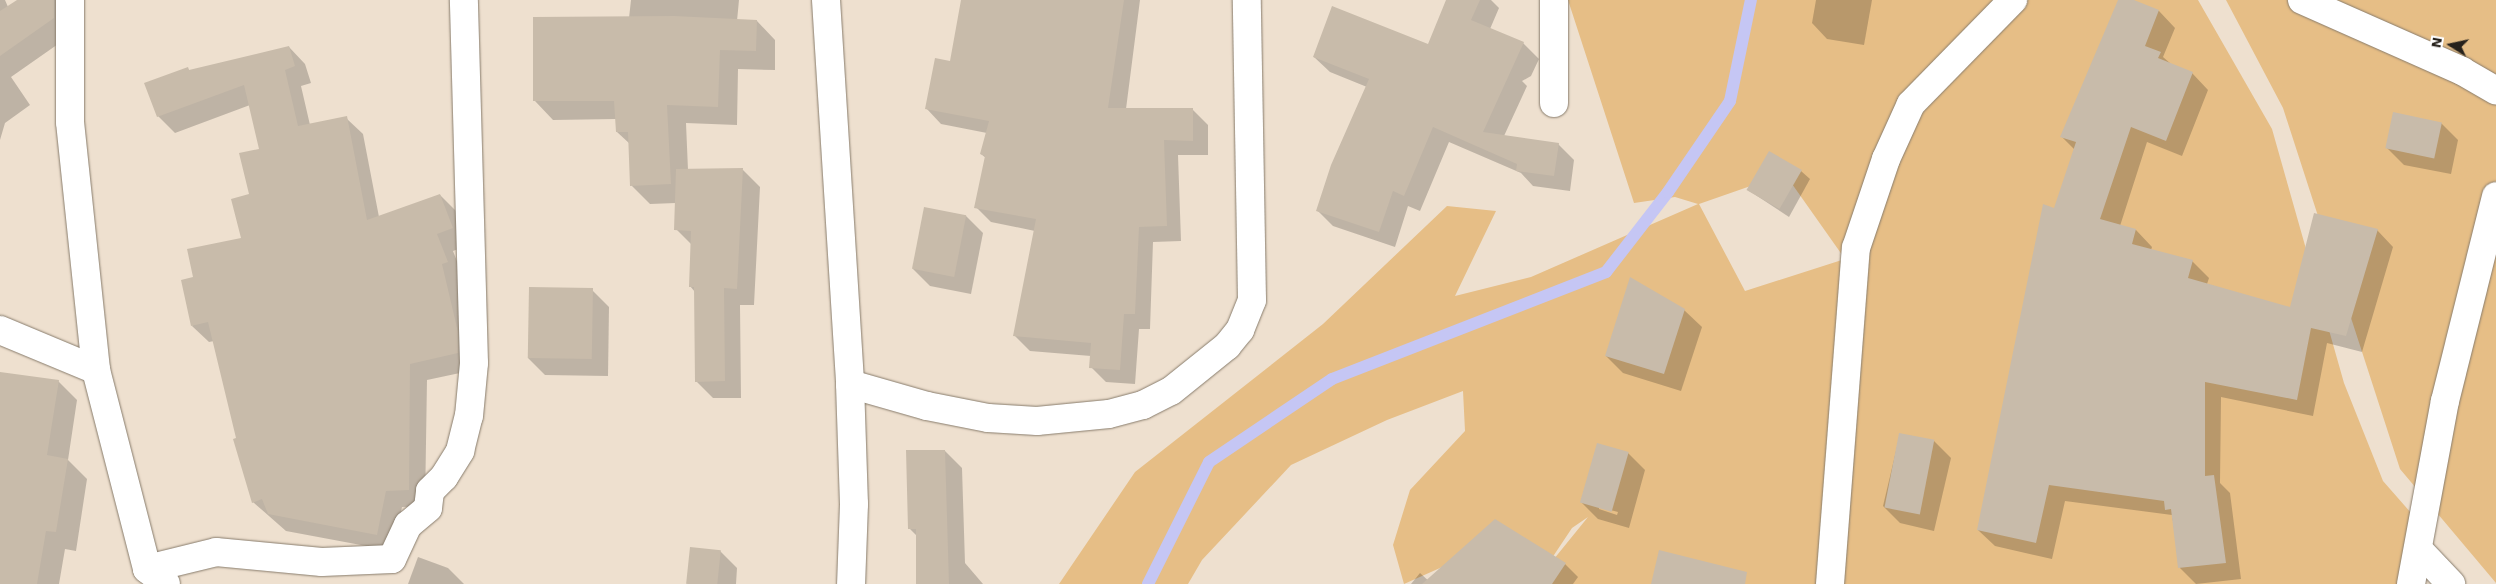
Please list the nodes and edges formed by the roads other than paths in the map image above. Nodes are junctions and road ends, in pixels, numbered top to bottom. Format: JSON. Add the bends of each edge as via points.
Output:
{"nodes":[{"id":1,"x":70,"y":0,"type":"edge"},
{"id":2,"x":464,"y":0,"type":"edge"},
{"id":3,"x":826,"y":0,"type":"edge"},
{"id":4,"x":1248,"y":0,"type":"edge"},
{"id":5,"x":1554,"y":0,"type":"edge"},
{"id":6,"x":2013,"y":0,"type":"edge"},
{"id":7,"x":2302,"y":0,"type":"edge"},
{"id":8,"x":2496,"y":91,"type":"edge"},
{"id":9,"x":1554,"y":103,"type":"dead end"},
{"id":10,"x":2496,"y":196,"type":"edge"},
{"id":11,"x":0,"y":330,"type":"edge"},
{"id":12,"x":96,"y":370,"type":"junction"},
{"id":13,"x":850,"y":384,"type":"junction"},
{"id":14,"x":2419,"y":550,"type":"junction"},
{"id":15,"x":157,"y":576,"type":"edge"},
{"id":16,"x":851,"y":584,"type":"edge"},
{"id":17,"x":1830,"y":584,"type":"edge"},
{"id":18,"x":2411,"y":584,"type":"edge"},
{"id":19,"x":2451,"y":584,"type":"edge"}],
"edges":[{"from":1,"to":12,"type":"street","via":[[70,122]]},
{"from":2,"to":15,"type":"street","via":[[474,363],[469,416],[460,451],[444,477],[430,491],[428,508],[408,525],[392,559],[322,562],[216,552]]},
{"from":3,"to":13,"type":"street"},
{"from":4,"to":13,"type":"street","via":[[1252,300],[1240,330],[1227,346],[1171,391],[1143,405],[1109,414],[1046,420],[988,418],[903,401]]},
{"from":5,"to":9,"type":"street"},
{"from":6,"to":17,"type":"street","via":[[1911,104],[1886,159],[1856,248]]},
{"from":7,"to":8,"type":"street","via":[[2462,71]]},
{"from":10,"to":14,"type":"street","via":[[2445,401]]},
{"from":11,"to":12,"type":"street"},
{"from":12,"to":15,"type":"street"},
{"from":13,"to":16,"type":"street","via":[[854,504]]},
{"from":14,"to":18,"type":"street"},
{"from":14,"to":19,"type":"street"}]}
